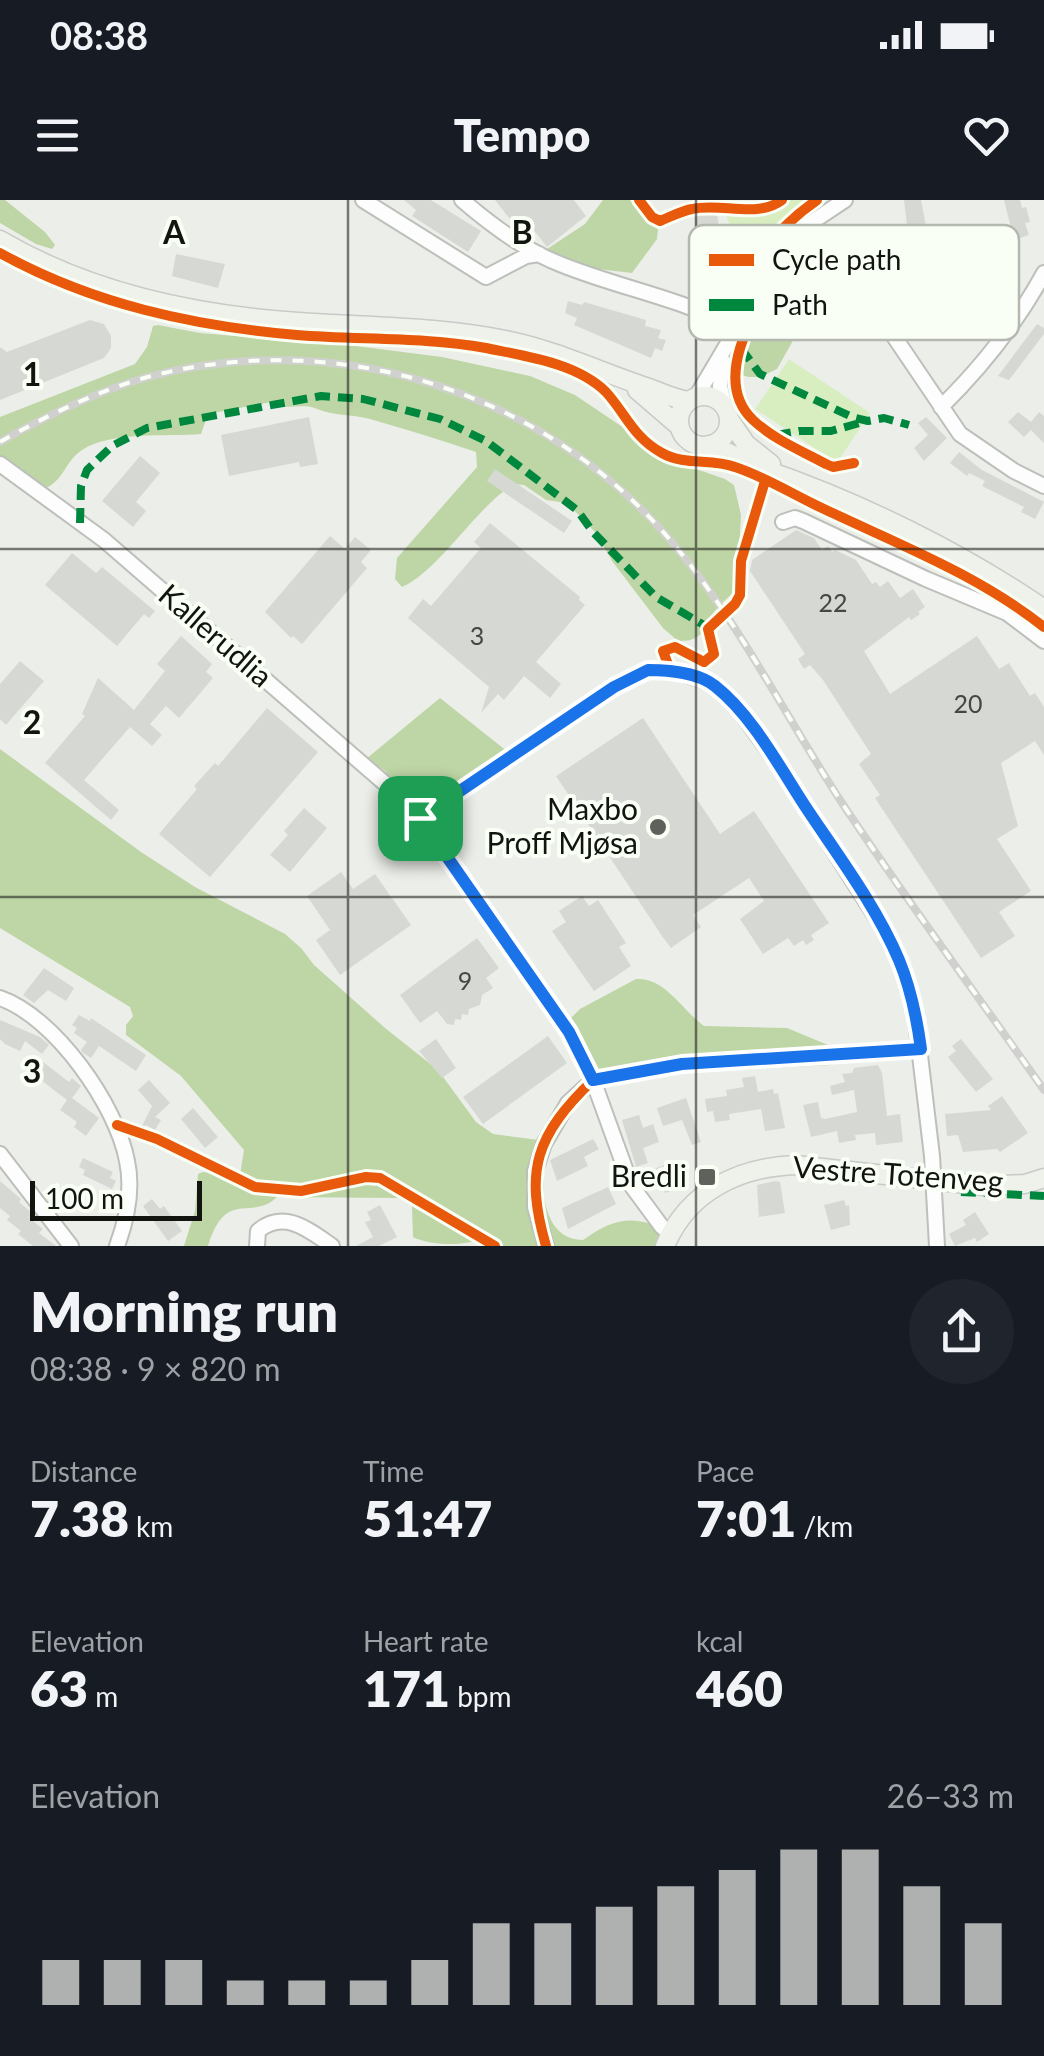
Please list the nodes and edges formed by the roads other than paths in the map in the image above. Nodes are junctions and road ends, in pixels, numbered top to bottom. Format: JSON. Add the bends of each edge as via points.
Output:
{"nodes":[{"id":1,"x":363,"y":200,"type":"edge"},
{"id":2,"x":462,"y":200,"type":"edge"},
{"id":3,"x":845,"y":200,"type":"edge"},
{"id":4,"x":808,"y":225,"type":"edge"},
{"id":5,"x":0,"y":240,"type":"edge"},
{"id":6,"x":539,"y":254,"type":"junction"},
{"id":7,"x":1044,"y":274,"type":"edge"},
{"id":8,"x":689,"y":307,"type":"edge"},
{"id":9,"x":1019,"y":316,"type":"edge"},
{"id":10,"x":731,"y":340,"type":"edge"},
{"id":11,"x":897,"y":340,"type":"edge"},
{"id":12,"x":1001,"y":340,"type":"edge"},
{"id":13,"x":723,"y":355,"type":"junction"},
{"id":14,"x":630,"y":383,"type":"junction"},
{"id":15,"x":692,"y":399,"type":"junction"},
{"id":16,"x":941,"y":408,"type":"junction"},
{"id":17,"x":727,"y":413,"type":"junction"},
{"id":18,"x":680,"y":427,"type":"junction"},
{"id":19,"x":709,"y":445,"type":"junction"},
{"id":20,"x":0,"y":464,"type":"edge"},
{"id":21,"x":792,"y":478,"type":"junction"},
{"id":22,"x":1044,"y":486,"type":"edge"},
{"id":23,"x":783,"y":522,"type":"dead end"},
{"id":24,"x":1044,"y":609,"type":"edge"},
{"id":25,"x":1044,"y":640,"type":"edge"},
{"id":26,"x":420,"y":818,"type":"junction"},
{"id":27,"x":0,"y":998,"type":"edge"},
{"id":28,"x":921,"y":1049,"type":"junction"},
{"id":29,"x":593,"y":1080,"type":"junction"},
{"id":30,"x":0,"y":1154,"type":"edge"},
{"id":31,"x":1044,"y":1178,"type":"edge"},
{"id":32,"x":932,"y":1180,"type":"junction"},
{"id":33,"x":668,"y":1240,"type":"edge"},
{"id":34,"x":71,"y":1246,"type":"edge"},
{"id":35,"x":118,"y":1246,"type":"edge"},
{"id":36,"x":257,"y":1246,"type":"edge"},
{"id":37,"x":332,"y":1246,"type":"edge"},
{"id":38,"x":546,"y":1246,"type":"edge"},
{"id":39,"x":937,"y":1246,"type":"edge"}],
"edges":[{"from":1,"to":6,"type":"street","via":[[486,277]]},
{"from":2,"to":6,"type":"street"},
{"from":3,"to":4,"type":"street"},
{"from":5,"to":14,"type":"main road","via":[[63,271],[163,304],[508,341]]},
{"from":6,"to":8,"type":"street"},
{"from":7,"to":9,"type":"street"},
{"from":10,"to":13,"type":"street"},
{"from":11,"to":16,"type":"street"},
{"from":12,"to":16,"type":"street"},
{"from":13,"to":15,"type":"street"},
{"from":13,"to":17,"type":"street","via":[[720,386]]},
{"from":14,"to":15,"type":"main road"},
{"from":14,"to":18,"type":"main road"},
{"from":15,"to":17,"type":"main road","via":[[712,397]]},
{"from":15,"to":18,"type":"main road","via":[[682,408]]},
{"from":16,"to":22,"type":"street","via":[[972,445]]},
{"from":17,"to":19,"type":"main road","via":[[724,436]]},
{"from":17,"to":21,"type":"main road","via":[[746,444]]},
{"from":18,"to":19,"type":"main road","via":[[690,442]]},
{"from":19,"to":21,"type":"main road"},
{"from":20,"to":26,"type":"street","name":"Kallerudlia","via":[[104,540]]},
{"from":21,"to":24,"type":"main road","via":[[951,552]]},
{"from":23,"to":25,"type":"street","via":[[795,518],[1007,612]]},
{"from":26,"to":28,"type":"street","via":[[648,670],[712,683],[781,768],[881,926],[914,1006]]},
{"from":26,"to":29,"type":"street","name":"Kallerudlia","via":[[569,1032]]},
{"from":27,"to":35,"type":"street","via":[[75,1060],[117,1125],[129,1188]]},
{"from":28,"to":29,"type":"street","via":[[682,1064]]},
{"from":28,"to":32,"type":"street"},
{"from":29,"to":33,"type":"street","name":"Kallerudlia","via":[[631,1184]]},
{"from":29,"to":38,"type":"street","via":[[568,1104],[535,1171],[535,1208]]},
{"from":30,"to":34,"type":"street"},
{"from":31,"to":32,"type":"main road","name":"Vestre Totenveg","via":[[1001,1186]]},
{"from":32,"to":33,"type":"main road","name":"Vestre Totenveg","via":[[767,1166],[718,1184],[689,1207]]},
{"from":32,"to":39,"type":"street"},
{"from":36,"to":37,"type":"street","via":[[258,1231],[286,1220]]}]}
